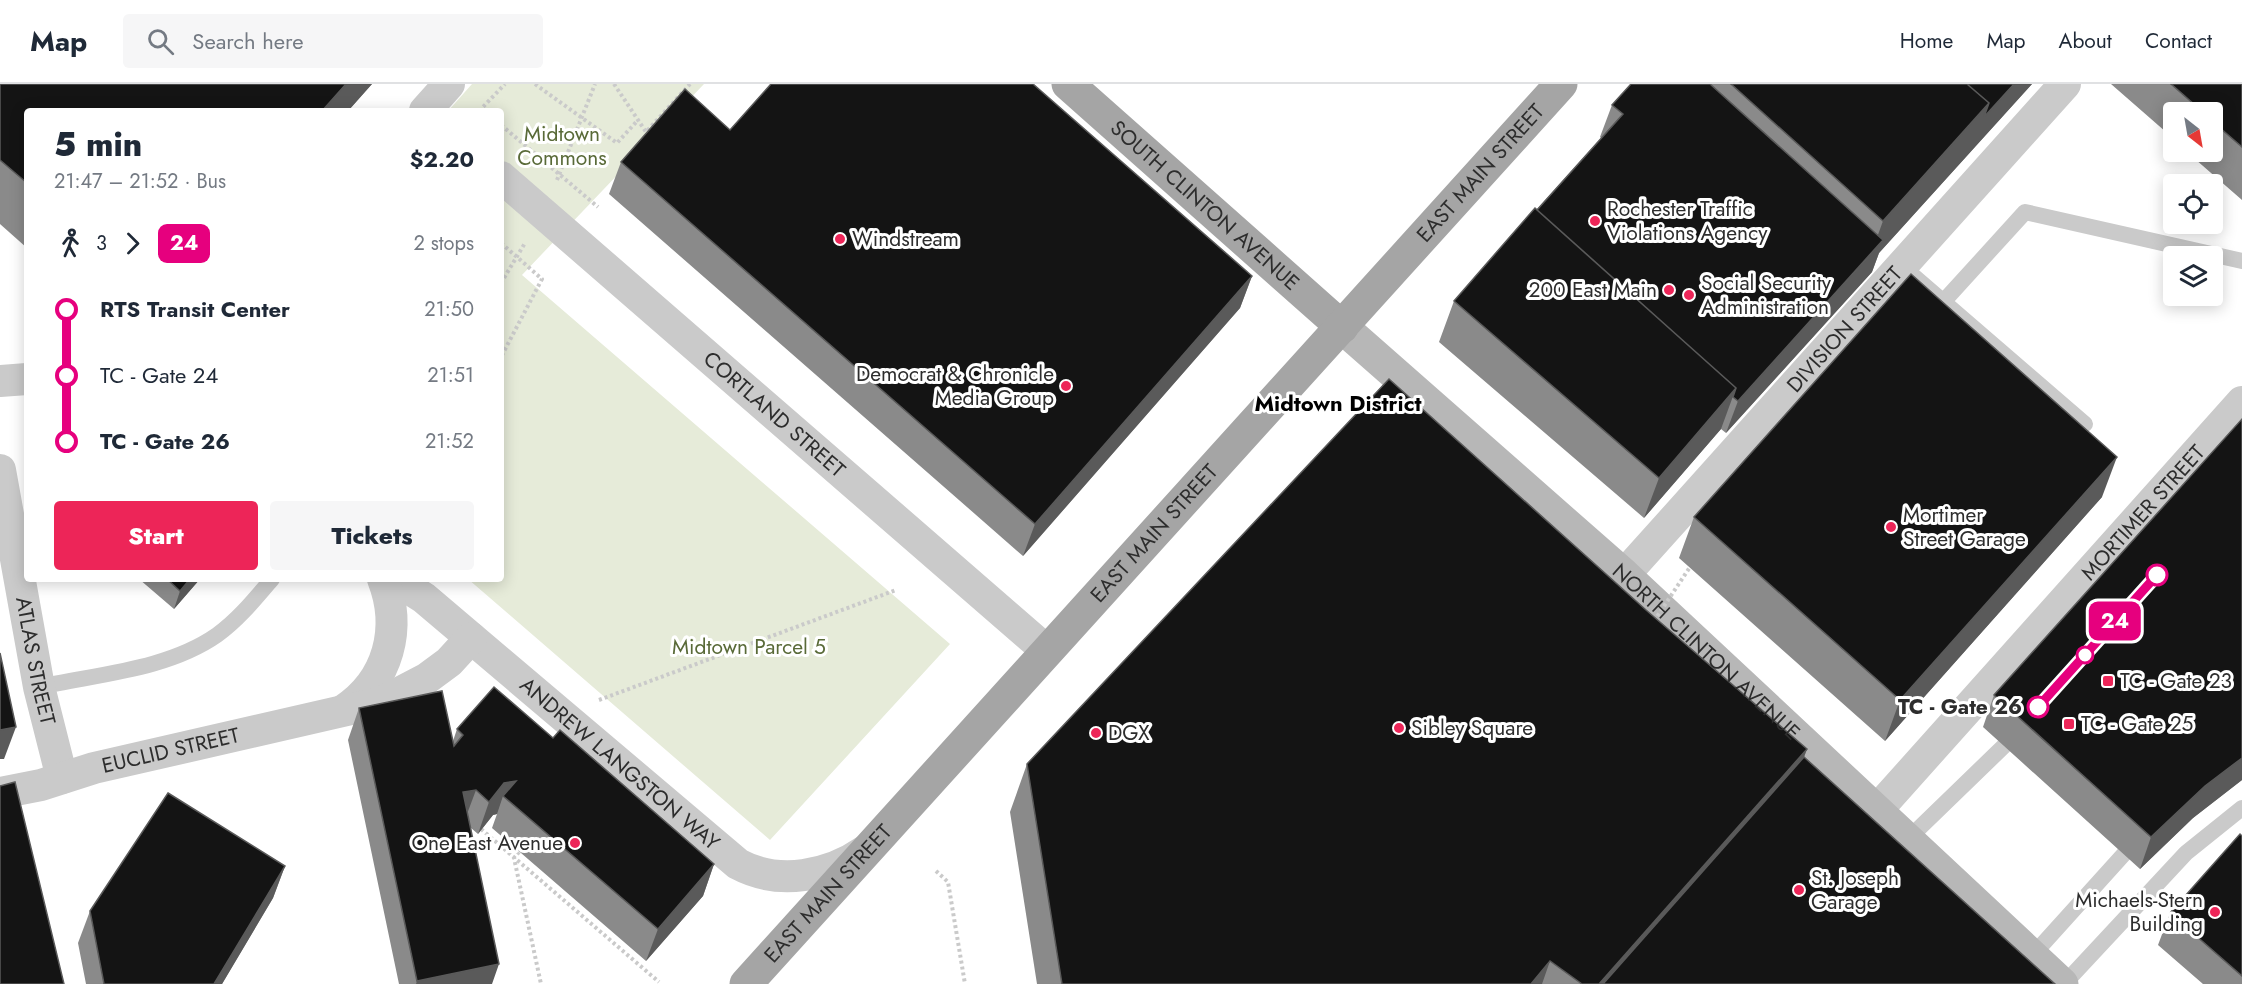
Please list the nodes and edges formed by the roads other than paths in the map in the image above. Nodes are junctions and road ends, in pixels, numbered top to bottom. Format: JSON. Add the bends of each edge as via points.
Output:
{"nodes":[{"id":1,"x":449,"y":84,"type":"edge"},
{"id":2,"x":1068,"y":84,"type":"edge"},
{"id":3,"x":1561,"y":84,"type":"edge"},
{"id":4,"x":2065,"y":84,"type":"edge"},
{"id":5,"x":428,"y":108,"type":"edge"},
{"id":6,"x":504,"y":180,"type":"edge"},
{"id":7,"x":2242,"y":261,"type":"edge"},
{"id":8,"x":1902,"y":266,"type":"junction"},
{"id":9,"x":1944,"y":301,"type":"junction"},
{"id":10,"x":1342,"y":327,"type":"junction"},
{"id":11,"x":24,"y":379,"type":"edge"},
{"id":12,"x":0,"y":381,"type":"edge"},
{"id":13,"x":2242,"y":402,"type":"edge"},
{"id":14,"x":2085,"y":424,"type":"dead end"},
{"id":15,"x":0,"y":470,"type":"edge"},
{"id":16,"x":1624,"y":575,"type":"junction"},
{"id":17,"x":269,"y":582,"type":"edge"},
{"id":18,"x":384,"y":582,"type":"edge"},
{"id":19,"x":399,"y":582,"type":"edge"},
{"id":20,"x":471,"y":638,"type":"junction"},
{"id":21,"x":1047,"y":651,"type":"junction"},
{"id":22,"x":39,"y":687,"type":"junction"},
{"id":23,"x":340,"y":712,"type":"junction"},
{"id":24,"x":2004,"y":746,"type":"dead end"},
{"id":25,"x":62,"y":778,"type":"junction"},
{"id":26,"x":0,"y":793,"type":"edge"},
{"id":27,"x":2242,"y":808,"type":"edge"},
{"id":28,"x":1877,"y":810,"type":"junction"},
{"id":29,"x":1908,"y":839,"type":"junction"},
{"id":30,"x":868,"y":848,"type":"junction"},
{"id":31,"x":2124,"y":854,"type":"dead end"},
{"id":32,"x":2032,"y":956,"type":"junction"},
{"id":33,"x":746,"y":984,"type":"edge"},
{"id":34,"x":2063,"y":984,"type":"edge"}],
"edges":[{"from":1,"to":5,"type":"street"},
{"from":2,"to":10,"type":"main road","name":"SOUTH CLINTON AVENUE"},
{"from":3,"to":10,"type":"main road","name":"EAST MAIN STREET"},
{"from":4,"to":8,"type":"street","name":"DIVISION STREET"},
{"from":6,"to":21,"type":"street","name":"CORTLAND STREET"},
{"from":7,"to":9,"type":"lane","via":[[2025,212]]},
{"from":8,"to":9,"type":"lane"},
{"from":8,"to":16,"type":"street","name":"DIVISION STREET"},
{"from":9,"to":14,"type":"lane"},
{"from":10,"to":16,"type":"main road","name":"NORTH CLINTON AVENUE"},
{"from":10,"to":21,"type":"main road","name":"EAST MAIN STREET"},
{"from":11,"to":12,"type":"street"},
{"from":13,"to":28,"type":"street","name":"MORTIMER STREET"},
{"from":15,"to":22,"type":"street","name":"ATLAS STREET"},
{"from":16,"to":28,"type":"main road","name":"NORTH CLINTON AVENUE"},
{"from":17,"to":22,"type":"lane","via":[[230,625],[201,645],[162,660]]},
{"from":18,"to":23,"type":"street","name":"EUCLID STREET","via":[[392,618],[386,658],[373,685]]},
{"from":19,"to":20,"type":"street","name":"ANDREW LANGSTON WAY"},
{"from":20,"to":23,"type":"street","name":"EUCLID STREET","via":[[449,662],[413,687],[382,702]]},
{"from":20,"to":30,"type":"street","name":"ANDREW LANGSTON WAY","via":[[711,844],[744,867],[773,876],[805,875],[841,865]]},
{"from":21,"to":30,"type":"main road","name":"EAST MAIN STREET"},
{"from":22,"to":25,"type":"street","name":"ATLAS STREET"},
{"from":23,"to":25,"type":"street","name":"EUCLID STREET"},
{"from":24,"to":29,"type":"lane"},
{"from":25,"to":26,"type":"street","name":"EUCLID STREET"},
{"from":27,"to":34,"type":"lane","via":[[2187,853]]},
{"from":28,"to":29,"type":"main road","name":"NORTH CLINTON AVENUE"},
{"from":29,"to":32,"type":"main road","name":"NORTH CLINTON AVENUE"},
{"from":30,"to":33,"type":"main road","name":"EAST MAIN STREET"},
{"from":31,"to":32,"type":"lane"},
{"from":32,"to":34,"type":"main road","name":"NORTH CLINTON AVENUE"}]}
